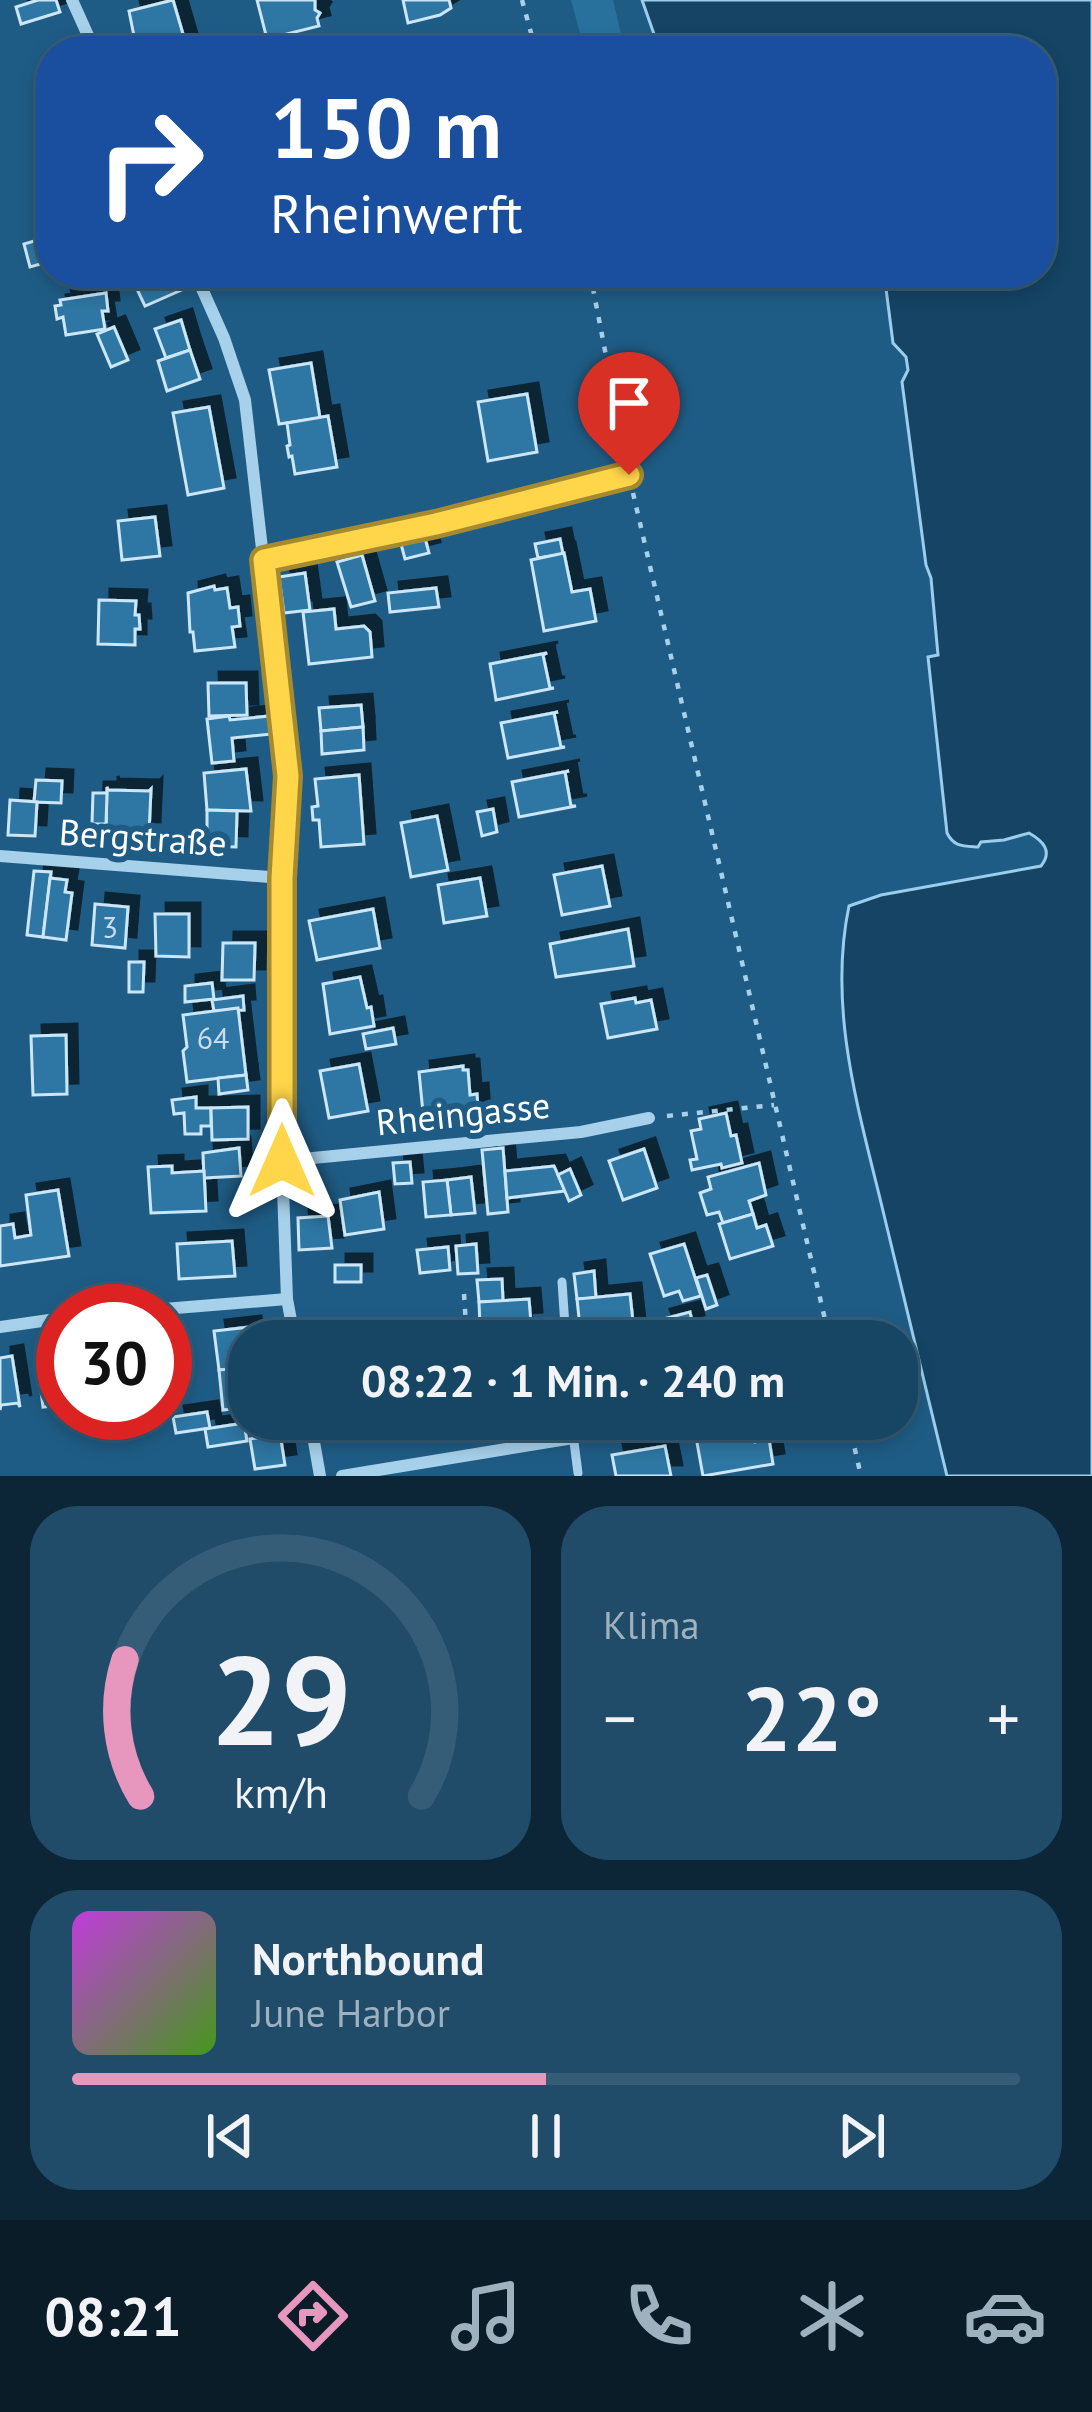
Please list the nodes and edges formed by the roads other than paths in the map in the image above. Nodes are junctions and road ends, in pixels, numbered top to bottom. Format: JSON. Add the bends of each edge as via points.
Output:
{"nodes":[{"id":1,"x":72,"y":0,"type":"edge"},
{"id":2,"x":88,"y":36,"type":"edge"},
{"id":3,"x":201,"y":288,"type":"edge"},
{"id":4,"x":629,"y":475,"type":"road end"},
{"id":5,"x":264,"y":560,"type":"junction"},
{"id":6,"x":0,"y":856,"type":"edge"},
{"id":7,"x":282,"y":878,"type":"junction"},
{"id":8,"x":649,"y":1118,"type":"road end"},
{"id":9,"x":282,"y":1161,"type":"junction"},
{"id":10,"x":562,"y":1282,"type":"dead end"},
{"id":11,"x":287,"y":1299,"type":"junction"},
{"id":12,"x":192,"y":1307,"type":"edge"},
{"id":13,"x":291,"y":1320,"type":"edge"},
{"id":14,"x":565,"y":1320,"type":"edge"},
{"id":15,"x":36,"y":1322,"type":"edge"},
{"id":16,"x":0,"y":1328,"type":"edge"},
{"id":17,"x":314,"y":1440,"type":"edge"},
{"id":18,"x":560,"y":1440,"type":"edge"},
{"id":19,"x":572,"y":1440,"type":"edge"},
{"id":20,"x":578,"y":1473,"type":"dead end"},
{"id":21,"x":320,"y":1476,"type":"edge"},
{"id":22,"x":342,"y":1476,"type":"edge"}],
"edges":[{"from":1,"to":2,"type":"street"},
{"from":3,"to":5,"type":"street","via":[[245,400]]},
{"from":4,"to":5,"type":"street"},
{"from":5,"to":7,"type":"street","via":[[288,776]]},
{"from":6,"to":7,"type":"street","name":"Bergstraße"},
{"from":7,"to":9,"type":"street"},
{"from":8,"to":9,"type":"street","name":"Rheingasse"},
{"from":9,"to":11,"type":"street"},
{"from":10,"to":14,"type":"lane"},
{"from":11,"to":12,"type":"street"},
{"from":11,"to":13,"type":"street"},
{"from":15,"to":16,"type":"street"},
{"from":17,"to":21,"type":"street"},
{"from":18,"to":22,"type":"street"},
{"from":19,"to":20,"type":"lane"}]}
